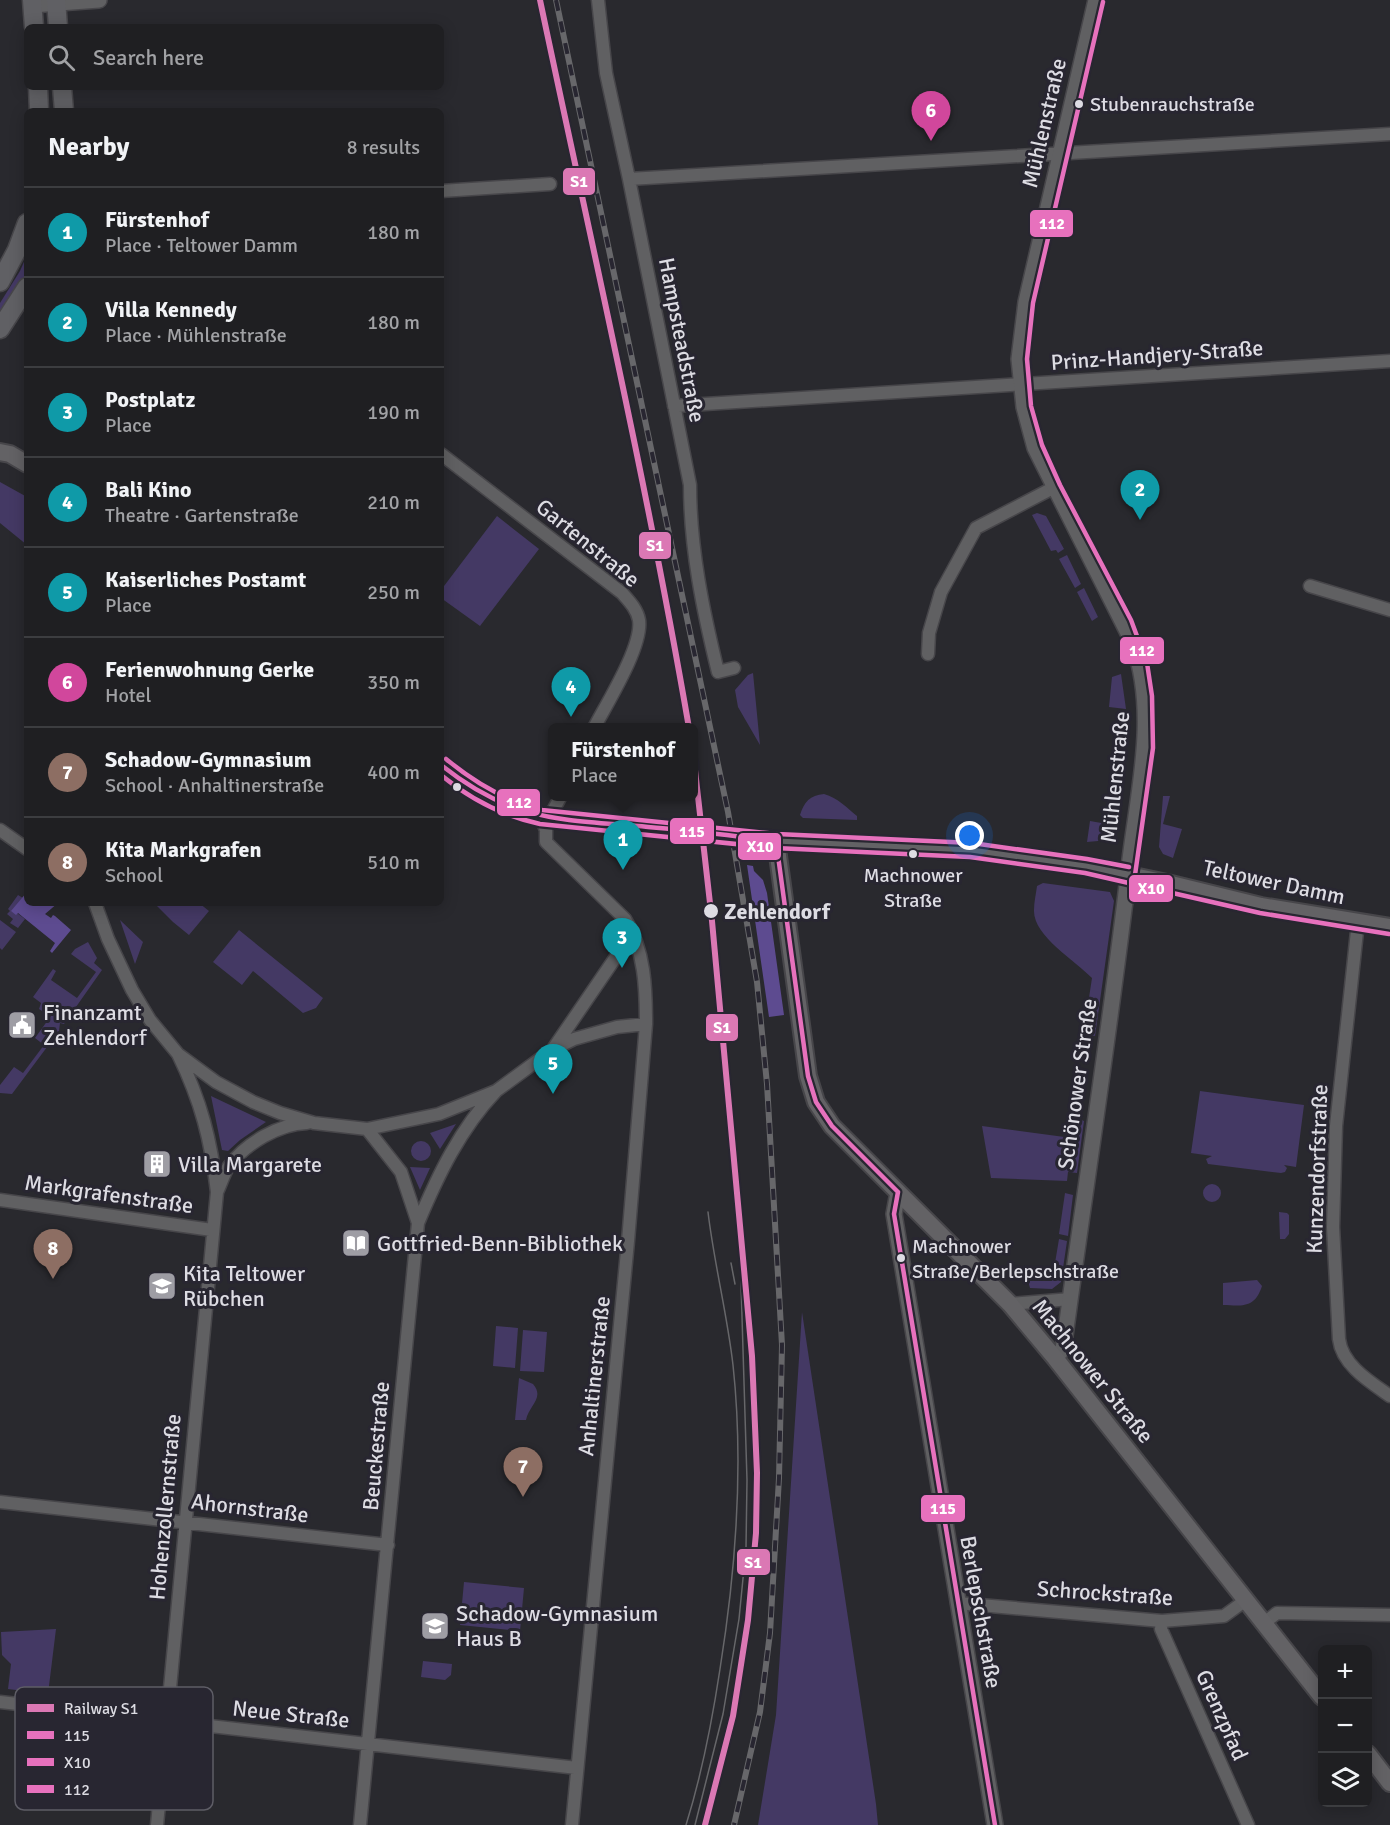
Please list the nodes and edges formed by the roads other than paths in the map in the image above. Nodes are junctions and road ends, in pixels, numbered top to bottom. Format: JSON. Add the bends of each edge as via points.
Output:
{"nodes":[{"id":1,"x":99,"y":0,"type":"edge"},
{"id":2,"x":598,"y":0,"type":"edge"},
{"id":3,"x":1096,"y":0,"type":"edge"},
{"id":4,"x":32,"y":2,"type":"edge"},
{"id":5,"x":56,"y":2,"type":"edge"},
{"id":6,"x":34,"y":24,"type":"edge"},
{"id":7,"x":58,"y":24,"type":"edge"},
{"id":8,"x":38,"y":90,"type":"edge"},
{"id":9,"x":62,"y":90,"type":"edge"},
{"id":10,"x":39,"y":108,"type":"edge"},
{"id":11,"x":64,"y":108,"type":"edge"},
{"id":12,"x":1390,"y":134,"type":"edge"},
{"id":13,"x":1060,"y":155,"type":"junction"},
{"id":14,"x":629,"y":179,"type":"junction"},
{"id":15,"x":550,"y":184,"type":"dead end"},
{"id":16,"x":444,"y":191,"type":"edge"},
{"id":17,"x":24,"y":231,"type":"edge"},
{"id":18,"x":0,"y":282,"type":"edge"},
{"id":19,"x":24,"y":291,"type":"edge"},
{"id":20,"x":0,"y":329,"type":"edge"},
{"id":21,"x":1390,"y":361,"type":"edge"},
{"id":22,"x":1021,"y":384,"type":"junction"},
{"id":23,"x":674,"y":406,"type":"junction"},
{"id":24,"x":3,"y":449,"type":"edge"},
{"id":25,"x":444,"y":455,"type":"edge"},
{"id":26,"x":24,"y":462,"type":"edge"},
{"id":27,"x":1053,"y":488,"type":"junction"},
{"id":28,"x":1310,"y":586,"type":"dead end"},
{"id":29,"x":1390,"y":610,"type":"edge"},
{"id":30,"x":928,"y":654,"type":"dead end"},
{"id":31,"x":734,"y":668,"type":"dead end"},
{"id":32,"x":596,"y":723,"type":"edge"},
{"id":33,"x":444,"y":767,"type":"edge"},
{"id":34,"x":557,"y":801,"type":"edge"},
{"id":35,"x":545,"y":817,"type":"junction"},
{"id":36,"x":0,"y":830,"type":"edge"},
{"id":37,"x":776,"y":841,"type":"junction"},
{"id":38,"x":24,"y":847,"type":"edge"},
{"id":39,"x":1128,"y":874,"type":"junction"},
{"id":40,"x":96,"y":906,"type":"edge"},
{"id":41,"x":1358,"y":922,"type":"junction"},
{"id":42,"x":1390,"y":927,"type":"edge"},
{"id":43,"x":633,"y":932,"type":"junction"},
{"id":44,"x":646,"y":1024,"type":"junction"},
{"id":45,"x":552,"y":1050,"type":"junction"},
{"id":46,"x":178,"y":1054,"type":"junction"},
{"id":47,"x":496,"y":1092,"type":"junction"},
{"id":48,"x":314,"y":1123,"type":"junction"},
{"id":49,"x":367,"y":1130,"type":"junction"},
{"id":50,"x":217,"y":1192,"type":"junction"},
{"id":51,"x":898,"y":1192,"type":"junction"},
{"id":52,"x":0,"y":1200,"type":"edge"},
{"id":53,"x":418,"y":1223,"type":"junction"},
{"id":54,"x":212,"y":1230,"type":"junction"},
{"id":55,"x":1071,"y":1299,"type":"junction"},
{"id":56,"x":1010,"y":1304,"type":"junction"},
{"id":57,"x":1055,"y":1358,"type":"junction"},
{"id":58,"x":1390,"y":1396,"type":"edge"},
{"id":59,"x":0,"y":1502,"type":"edge"},
{"id":60,"x":185,"y":1522,"type":"junction"},
{"id":61,"x":388,"y":1545,"type":"junction"},
{"id":62,"x":1245,"y":1600,"type":"junction"},
{"id":63,"x":957,"y":1603,"type":"junction"},
{"id":64,"x":1390,"y":1615,"type":"edge"},
{"id":65,"x":1162,"y":1621,"type":"junction"},
{"id":66,"x":1264,"y":1623,"type":"junction"},
{"id":67,"x":169,"y":1687,"type":"edge"},
{"id":68,"x":1318,"y":1691,"type":"edge"},
{"id":69,"x":0,"y":1702,"type":"edge"},
{"id":70,"x":15,"y":1704,"type":"edge"},
{"id":71,"x":213,"y":1726,"type":"edge"},
{"id":72,"x":369,"y":1744,"type":"junction"},
{"id":73,"x":1372,"y":1760,"type":"edge"},
{"id":74,"x":577,"y":1768,"type":"junction"},
{"id":75,"x":1390,"y":1783,"type":"edge"},
{"id":76,"x":158,"y":1810,"type":"edge"},
{"id":77,"x":157,"y":1825,"type":"edge"},
{"id":78,"x":360,"y":1825,"type":"edge"},
{"id":79,"x":572,"y":1825,"type":"edge"},
{"id":80,"x":995,"y":1825,"type":"edge"},
{"id":81,"x":1248,"y":1825,"type":"edge"}],
"edges":[{"from":1,"to":5,"type":"street"},
{"from":2,"to":14,"type":"street","name":"Hampsteadstraße","via":[[606,73]]},
{"from":3,"to":13,"type":"street","name":"Mühlenstraße"},
{"from":4,"to":5,"type":"street"},
{"from":4,"to":6,"type":"main road"},
{"from":5,"to":7,"type":"main road"},
{"from":8,"to":10,"type":"main road"},
{"from":9,"to":11,"type":"main road"},
{"from":12,"to":13,"type":"street"},
{"from":13,"to":14,"type":"street"},
{"from":13,"to":22,"type":"street","name":"Mühlenstraße","via":[[1026,302],[1018,359]]},
{"from":14,"to":23,"type":"street","name":"Hampsteadstraße"},
{"from":15,"to":16,"type":"street"},
{"from":17,"to":18,"type":"main road"},
{"from":19,"to":20,"type":"main road"},
{"from":21,"to":22,"type":"street","name":"Prinz-Handjery-Straße"},
{"from":22,"to":23,"type":"street","name":"Prinz-Handjery-Straße"},
{"from":22,"to":27,"type":"street","name":"Mühlenstraße","via":[[1029,430]]},
{"from":23,"to":31,"type":"street","name":"Hampsteadstraße","via":[[690,485],[690,512],[705,619],[718,672]]},
{"from":24,"to":26,"type":"main road"},
{"from":25,"to":32,"type":"street","name":"Gartenstraße","via":[[622,593],[635,610],[639,619],[638,639]]},
{"from":27,"to":30,"type":"street","via":[[976,528],[941,592],[929,633]]},
{"from":27,"to":39,"type":"street","name":"Mühlenstraße","via":[[1124,623],[1141,671],[1146,727]]},
{"from":28,"to":29,"type":"street"},
{"from":33,"to":35,"type":"main road","name":"Teltower Damm","via":[[478,791]]},
{"from":34,"to":35,"type":"street"},
{"from":35,"to":37,"type":"main road","name":"Teltower Damm"},
{"from":35,"to":43,"type":"street","via":[[546,842],[625,919]]},
{"from":36,"to":38,"type":"street"},
{"from":37,"to":39,"type":"main road","name":"Teltower Damm","via":[[971,850]]},
{"from":37,"to":51,"type":"main road","name":"Machnower Straße","via":[[808,1076],[816,1102],[832,1126]]},
{"from":39,"to":41,"type":"main road","name":"Teltower Damm","via":[[1261,906]]},
{"from":39,"to":55,"type":"street","name":"Schönower Straße"},
{"from":40,"to":46,"type":"street","via":[[132,990]]},
{"from":41,"to":42,"type":"main road","name":"Teltower Damm"},
{"from":41,"to":58,"type":"street","name":"Kunzendorfstraße","via":[[1335,1148],[1333,1227],[1338,1339],[1346,1358]]},
{"from":43,"to":44,"type":"street","name":"Anhaltinerstraße","via":[[642,962]]},
{"from":43,"to":45,"type":"street"},
{"from":44,"to":45,"type":"street","via":[[597,1031]]},
{"from":44,"to":74,"type":"street","name":"Anhaltinerstraße"},
{"from":45,"to":47,"type":"street"},
{"from":46,"to":48,"type":"street","via":[[216,1082],[253,1102]]},
{"from":46,"to":50,"type":"street","name":"Hohenzollernstraße","via":[[201,1109]]},
{"from":47,"to":49,"type":"street","via":[[440,1114]]},
{"from":47,"to":53,"type":"street","name":"Beuckestraße","via":[[459,1137]]},
{"from":48,"to":49,"type":"street"},
{"from":48,"to":50,"type":"street","name":"Hohenzollernstraße","via":[[293,1124],[249,1147],[229,1166]]},
{"from":49,"to":53,"type":"street","via":[[401,1172]]},
{"from":50,"to":54,"type":"street","name":"Hohenzollernstraße"},
{"from":51,"to":56,"type":"main road","name":"Machnower Straße"},
{"from":51,"to":63,"type":"street","name":"Berlepschstraße","via":[[894,1214]]},
{"from":52,"to":54,"type":"street","name":"Markgrafenstraße"},
{"from":53,"to":61,"type":"street","name":"Beuckestraße"},
{"from":54,"to":60,"type":"street","name":"Hohenzollernstraße"},
{"from":55,"to":56,"type":"street"},
{"from":55,"to":57,"type":"street","name":"Schönower Straße","via":[[1064,1349]]},
{"from":56,"to":57,"type":"main road","name":"Machnower Straße"},
{"from":57,"to":62,"type":"main road","name":"Machnower Straße"},
{"from":59,"to":60,"type":"street","name":"Ahornstraße"},
{"from":60,"to":61,"type":"street","name":"Ahornstraße"},
{"from":60,"to":67,"type":"street","name":"Hohenzollernstraße"},
{"from":61,"to":72,"type":"street","name":"Beuckestraße"},
{"from":62,"to":65,"type":"street","name":"Schrockstraße","via":[[1224,1616]]},
{"from":62,"to":66,"type":"main road","name":"Machnower Straße"},
{"from":63,"to":65,"type":"street","name":"Schrockstraße"},
{"from":63,"to":80,"type":"street","name":"Berlepschstraße"},
{"from":64,"to":66,"type":"street","via":[[1277,1613]]},
{"from":65,"to":81,"type":"street","name":"Grenzpfad","via":[[1161,1629]]},
{"from":66,"to":68,"type":"main road","name":"Machnower Straße"},
{"from":69,"to":70,"type":"street","name":"Neue Straße"},
{"from":71,"to":72,"type":"street","name":"Neue Straße"},
{"from":72,"to":74,"type":"street","name":"Neue Straße"},
{"from":72,"to":78,"type":"street","name":"Beuckestraße"},
{"from":73,"to":75,"type":"main road"},
{"from":74,"to":79,"type":"street","name":"Anhaltinerstraße"},
{"from":76,"to":77,"type":"street","name":"Hohenzollernstraße"}]}
